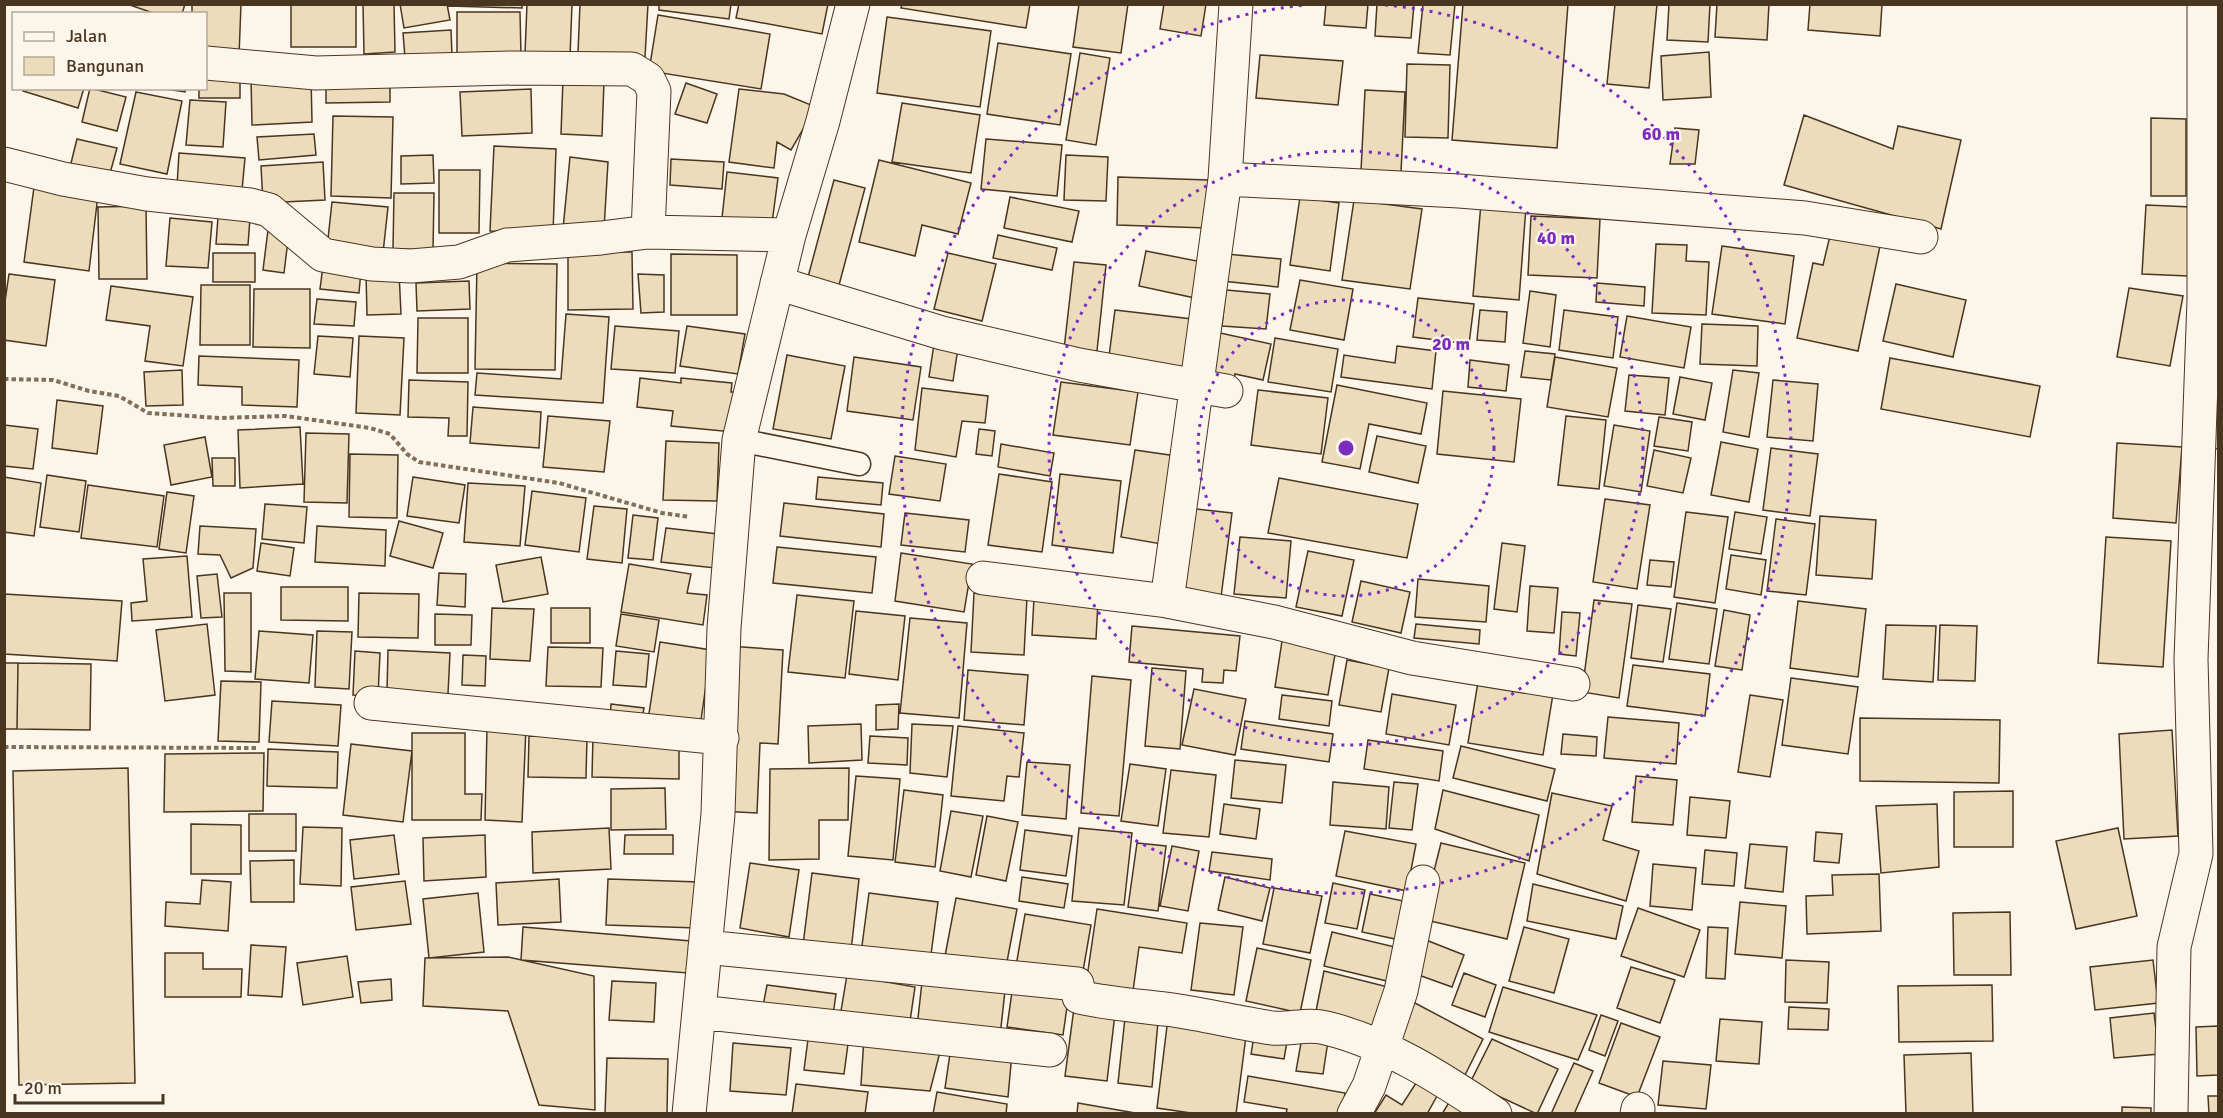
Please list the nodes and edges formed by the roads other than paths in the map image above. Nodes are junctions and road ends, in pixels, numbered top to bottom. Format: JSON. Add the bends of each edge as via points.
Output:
{"nodes":[{"id":1,"x":853,"y":4,"type":"edge"},
{"id":2,"x":1236,"y":4,"type":"edge"},
{"id":3,"x":2204,"y":4,"type":"edge"},
{"id":4,"x":207,"y":63,"type":"edge"},
{"id":5,"x":4,"y":164,"type":"edge"},
{"id":6,"x":1226,"y":179,"type":"junction"},
{"id":7,"x":648,"y":232,"type":"junction"},
{"id":8,"x":789,"y":235,"type":"junction"},
{"id":9,"x":1921,"y":237,"type":"dead end"},
{"id":10,"x":777,"y":283,"type":"junction"},
{"id":11,"x":1210,"y":388,"type":"junction"},
{"id":12,"x":739,"y":440,"type":"junction"},
{"id":13,"x":860,"y":464,"type":"dead end"},
{"id":14,"x":983,"y":578,"type":"dead end"},
{"id":15,"x":1167,"y":601,"type":"junction"},
{"id":16,"x":1573,"y":684,"type":"dead end"},
{"id":17,"x":371,"y":703,"type":"dead end"},
{"id":18,"x":722,"y":738,"type":"junction"},
{"id":19,"x":1423,"y":882,"type":"dead end"},
{"id":20,"x":705,"y":947,"type":"junction"},
{"id":21,"x":699,"y":1012,"type":"junction"},
{"id":22,"x":1382,"y":1047,"type":"junction"},
{"id":23,"x":1050,"y":1050,"type":"dead end"},
{"id":24,"x":689,"y":1113,"type":"edge"},
{"id":25,"x":1354,"y":1113,"type":"edge"},
{"id":26,"x":1495,"y":1113,"type":"edge"},
{"id":27,"x":2171,"y":1113,"type":"edge"}],
"edges":[{"from":1,"to":8,"type":"street"},
{"from":2,"to":6,"type":"street"},
{"from":3,"to":27,"type":"street","via":[[2204,300],[2191,659],[2196,854],[2174,947]]},
{"from":4,"to":7,"type":"street","via":[[316,73],[632,69],[648,79],[654,91]]},
{"from":5,"to":7,"type":"street","via":[[147,194],[269,210],[323,255],[372,264],[459,262],[507,245]]},
{"from":6,"to":9,"type":"street","via":[[1459,191],[1794,217]]},
{"from":6,"to":11,"type":"street"},
{"from":7,"to":8,"type":"street"},
{"from":8,"to":10,"type":"street"},
{"from":10,"to":11,"type":"street","via":[[942,333],[1078,365]]},
{"from":10,"to":12,"type":"street"},
{"from":11,"to":15,"type":"street"},
{"from":12,"to":13,"type":"lane"},
{"from":12,"to":18,"type":"street","via":[[724,628]]},
{"from":14,"to":15,"type":"street"},
{"from":15,"to":16,"type":"street","via":[[1274,622],[1412,658]]},
{"from":17,"to":18,"type":"street"},
{"from":18,"to":20,"type":"street"},
{"from":19,"to":22,"type":"street","via":[[1401,991]]},
{"from":20,"to":21,"type":"street"},
{"from":20,"to":22,"type":"street","via":[[1077,984],[1079,997],[1114,1005],[1174,1010],[1274,1028],[1308,1025]]},
{"from":21,"to":23,"type":"street"},
{"from":21,"to":24,"type":"street"},
{"from":22,"to":25,"type":"street","via":[[1369,1086]]},
{"from":22,"to":26,"type":"street"}]}
